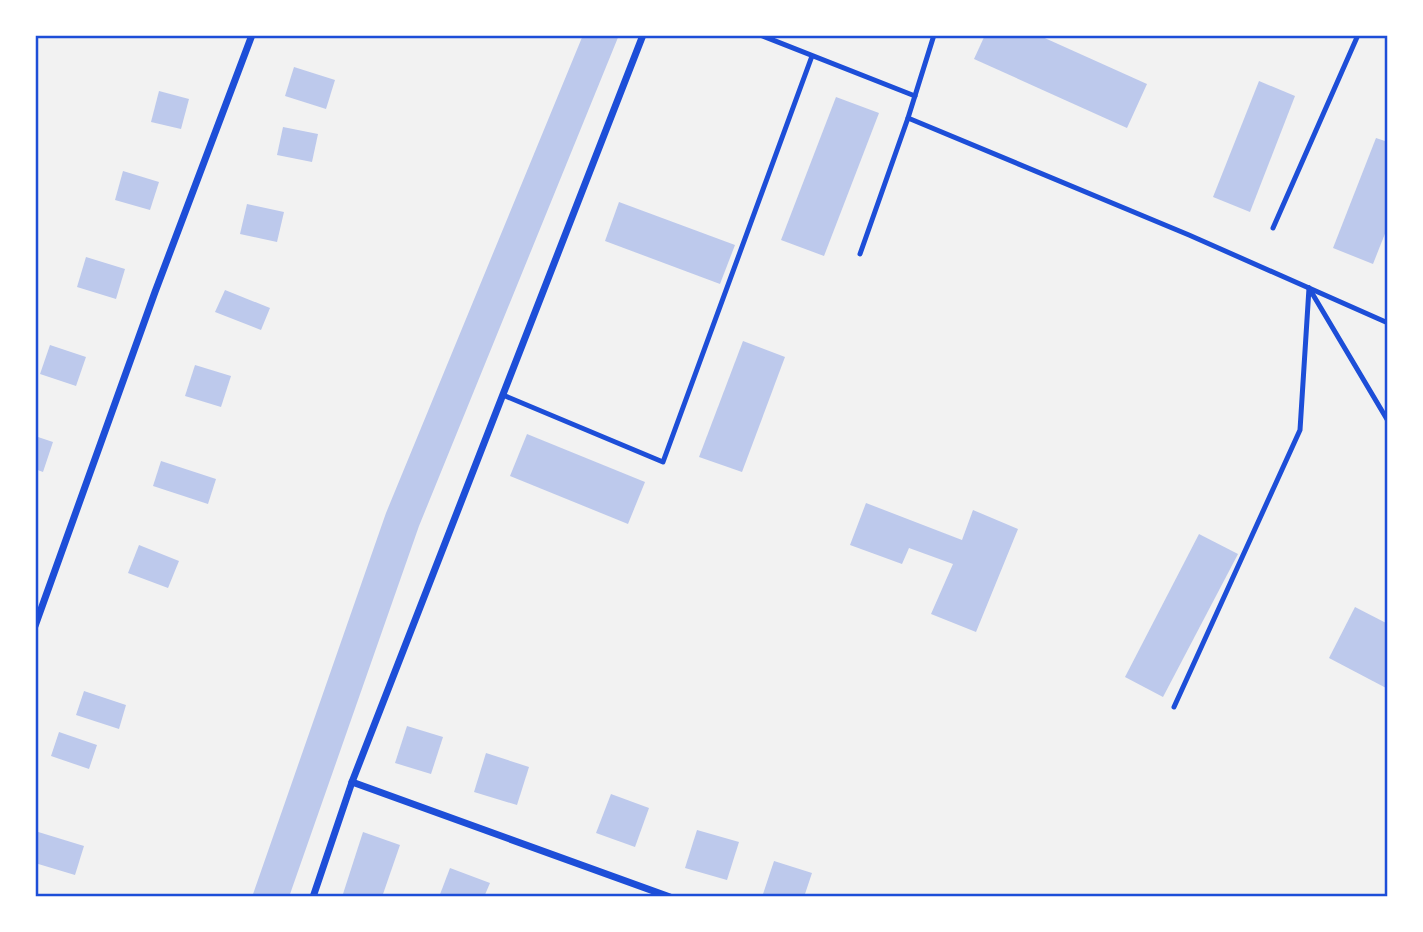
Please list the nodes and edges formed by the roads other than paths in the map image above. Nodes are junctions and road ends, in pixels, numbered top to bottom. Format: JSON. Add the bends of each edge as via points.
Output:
{"nodes":[{"id":1,"x":252,"y":35,"type":"edge"},
{"id":2,"x":643,"y":35,"type":"edge"},
{"id":3,"x":760,"y":35,"type":"edge"},
{"id":4,"x":934,"y":35,"type":"edge"},
{"id":5,"x":1358,"y":35,"type":"edge"},
{"id":6,"x":812,"y":55,"type":"junction"},
{"id":7,"x":915,"y":96,"type":"junction"},
{"id":8,"x":908,"y":118,"type":"junction"},
{"id":9,"x":1273,"y":228,"type":"dead end"},
{"id":10,"x":860,"y":254,"type":"dead end"},
{"id":11,"x":1310,"y":288,"type":"junction"},
{"id":12,"x":1388,"y":323,"type":"edge"},
{"id":13,"x":503,"y":395,"type":"junction"},
{"id":14,"x":1388,"y":421,"type":"edge"},
{"id":15,"x":35,"y":626,"type":"edge"},
{"id":16,"x":1174,"y":708,"type":"dead end"},
{"id":17,"x":352,"y":782,"type":"junction"},
{"id":18,"x":313,"y":897,"type":"edge"},
{"id":19,"x":670,"y":897,"type":"edge"}],
"edges":[{"from":1,"to":15,"type":"street"},
{"from":2,"to":13,"type":"street"},
{"from":3,"to":6,"type":"lane"},
{"from":4,"to":7,"type":"lane"},
{"from":5,"to":9,"type":"lane"},
{"from":6,"to":7,"type":"lane"},
{"from":6,"to":13,"type":"lane","via":[[663,461]]},
{"from":7,"to":8,"type":"lane"},
{"from":8,"to":10,"type":"lane"},
{"from":8,"to":11,"type":"lane"},
{"from":11,"to":12,"type":"lane"},
{"from":11,"to":14,"type":"lane"},
{"from":11,"to":16,"type":"lane","via":[[1300,430]]},
{"from":13,"to":17,"type":"street"},
{"from":17,"to":18,"type":"street"},
{"from":17,"to":19,"type":"street"}]}
